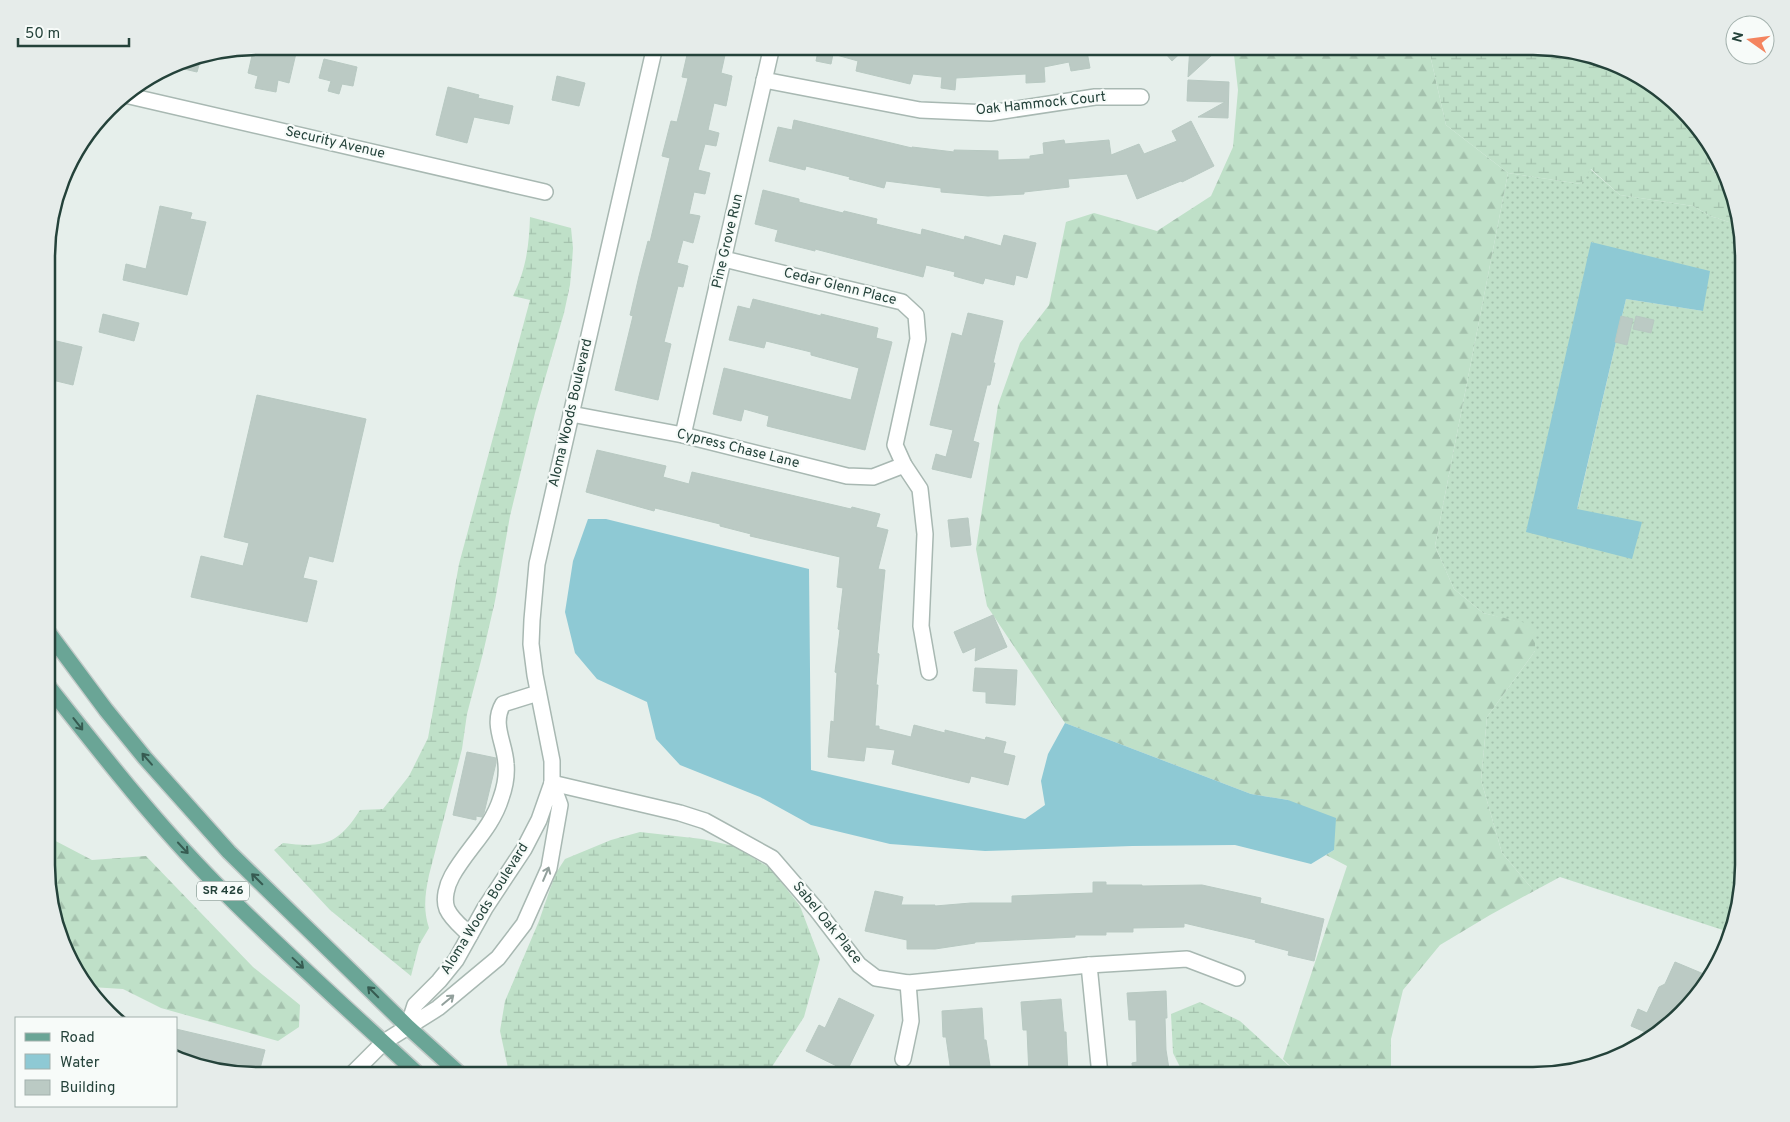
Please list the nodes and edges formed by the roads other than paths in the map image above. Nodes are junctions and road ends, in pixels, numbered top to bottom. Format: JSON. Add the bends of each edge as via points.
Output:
{"nodes":[{"id":1,"x":653,"y":55,"type":"edge"},
{"id":2,"x":770,"y":55,"type":"edge"},
{"id":3,"x":764,"y":80,"type":"junction"},
{"id":4,"x":134,"y":97,"type":"edge"},
{"id":5,"x":1141,"y":97,"type":"dead end"},
{"id":6,"x":545,"y":192,"type":"dead end"},
{"id":7,"x":724,"y":259,"type":"junction"},
{"id":8,"x":571,"y":414,"type":"junction"},
{"id":9,"x":684,"y":435,"type":"junction"},
{"id":10,"x":904,"y":466,"type":"junction"},
{"id":11,"x":55,"y":641,"type":"edge"},
{"id":12,"x":929,"y":672,"type":"dead end"},
{"id":13,"x":538,"y":693,"type":"junction"},
{"id":14,"x":55,"y":695,"type":"edge"},
{"id":15,"x":552,"y":783,"type":"junction"},
{"id":16,"x":470,"y":935,"type":"junction"},
{"id":17,"x":1089,"y":965,"type":"junction"},
{"id":18,"x":1236,"y":978,"type":"dead end"},
{"id":19,"x":908,"y":983,"type":"junction"},
{"id":20,"x":408,"y":1027,"type":"junction"},
{"id":21,"x":384,"y":1042,"type":"junction"},
{"id":22,"x":903,"y":1059,"type":"dead end"},
{"id":23,"x":359,"y":1067,"type":"edge"},
{"id":24,"x":410,"y":1067,"type":"edge"},
{"id":25,"x":452,"y":1067,"type":"edge"},
{"id":26,"x":1099,"y":1067,"type":"edge"}],
"edges":[{"from":1,"to":8,"type":"street","name":"Aloma Woods Boulevard"},
{"from":2,"to":3,"type":"street","name":"Pine Grove Run"},
{"from":3,"to":5,"type":"street","name":"Oak Hammock Court","via":[[930,110],[990,112],[1096,97]]},
{"from":3,"to":7,"type":"street","name":"Pine Grove Run"},
{"from":4,"to":6,"type":"street","name":"Security Avenue"},
{"from":7,"to":9,"type":"street","name":"Pine Grove Run"},
{"from":7,"to":10,"type":"street","name":"Cedar Glenn Place","via":[[902,302],[916,315],[918,339],[895,445]]},
{"from":8,"to":9,"type":"street","name":"Cypress Chase Lane"},
{"from":8,"to":13,"type":"street","name":"Aloma Woods Boulevard","via":[[537,564],[531,644]]},
{"from":9,"to":10,"type":"street","name":"Cypress Chase Lane","via":[[847,476],[873,477]]},
{"from":10,"to":12,"type":"street","name":"Cedar Glenn Place","via":[[920,489],[925,534],[921,626]]},
{"from":20,"to":11,"type":"main road","number":"SR 426","one_way":true,"via":[[229,852],[145,758]]},
{"from":13,"to":15,"type":"street","name":"Aloma Woods Boulevard","via":[[552,761]]},
{"from":13,"to":16,"type":"street","via":[[503,704],[500,710],[498,728],[506,764],[501,798],[492,819],[452,876],[447,890],[448,909],[454,920]]},
{"from":14,"to":21,"type":"main road","number":"SR 426","one_way":true,"via":[[126,785],[207,874]]},
{"from":15,"to":16,"type":"street","name":"Aloma Woods Boulevard","via":[[524,849]]},
{"from":15,"to":19,"type":"street","name":"Sabel Oak Place","via":[[688,815],[772,858],[860,965],[876,978]]},
{"from":20,"to":15,"type":"street","name":"Aloma Woods Boulevard","one_way":true,"via":[[438,1008],[498,958],[524,924],[549,868],[560,806]]},
{"from":16,"to":20,"type":"street","name":"Aloma Woods Boulevard","via":[[456,960],[415,1004]]},
{"from":17,"to":18,"type":"street","name":"Sabel Oak Place","via":[[1187,959]]},
{"from":17,"to":19,"type":"street","name":"Sabel Oak Place"},
{"from":17,"to":26,"type":"street"},
{"from":19,"to":22,"type":"street","via":[[911,1021]]},
{"from":20,"to":21,"type":"street","name":"Aloma Woods Boulevard"},
{"from":20,"to":25,"type":"main road","number":"SR 426"},
{"from":21,"to":23,"type":"street","name":"Aloma Woods Boulevard"},
{"from":21,"to":24,"type":"main road","number":"SR 426"}]}
